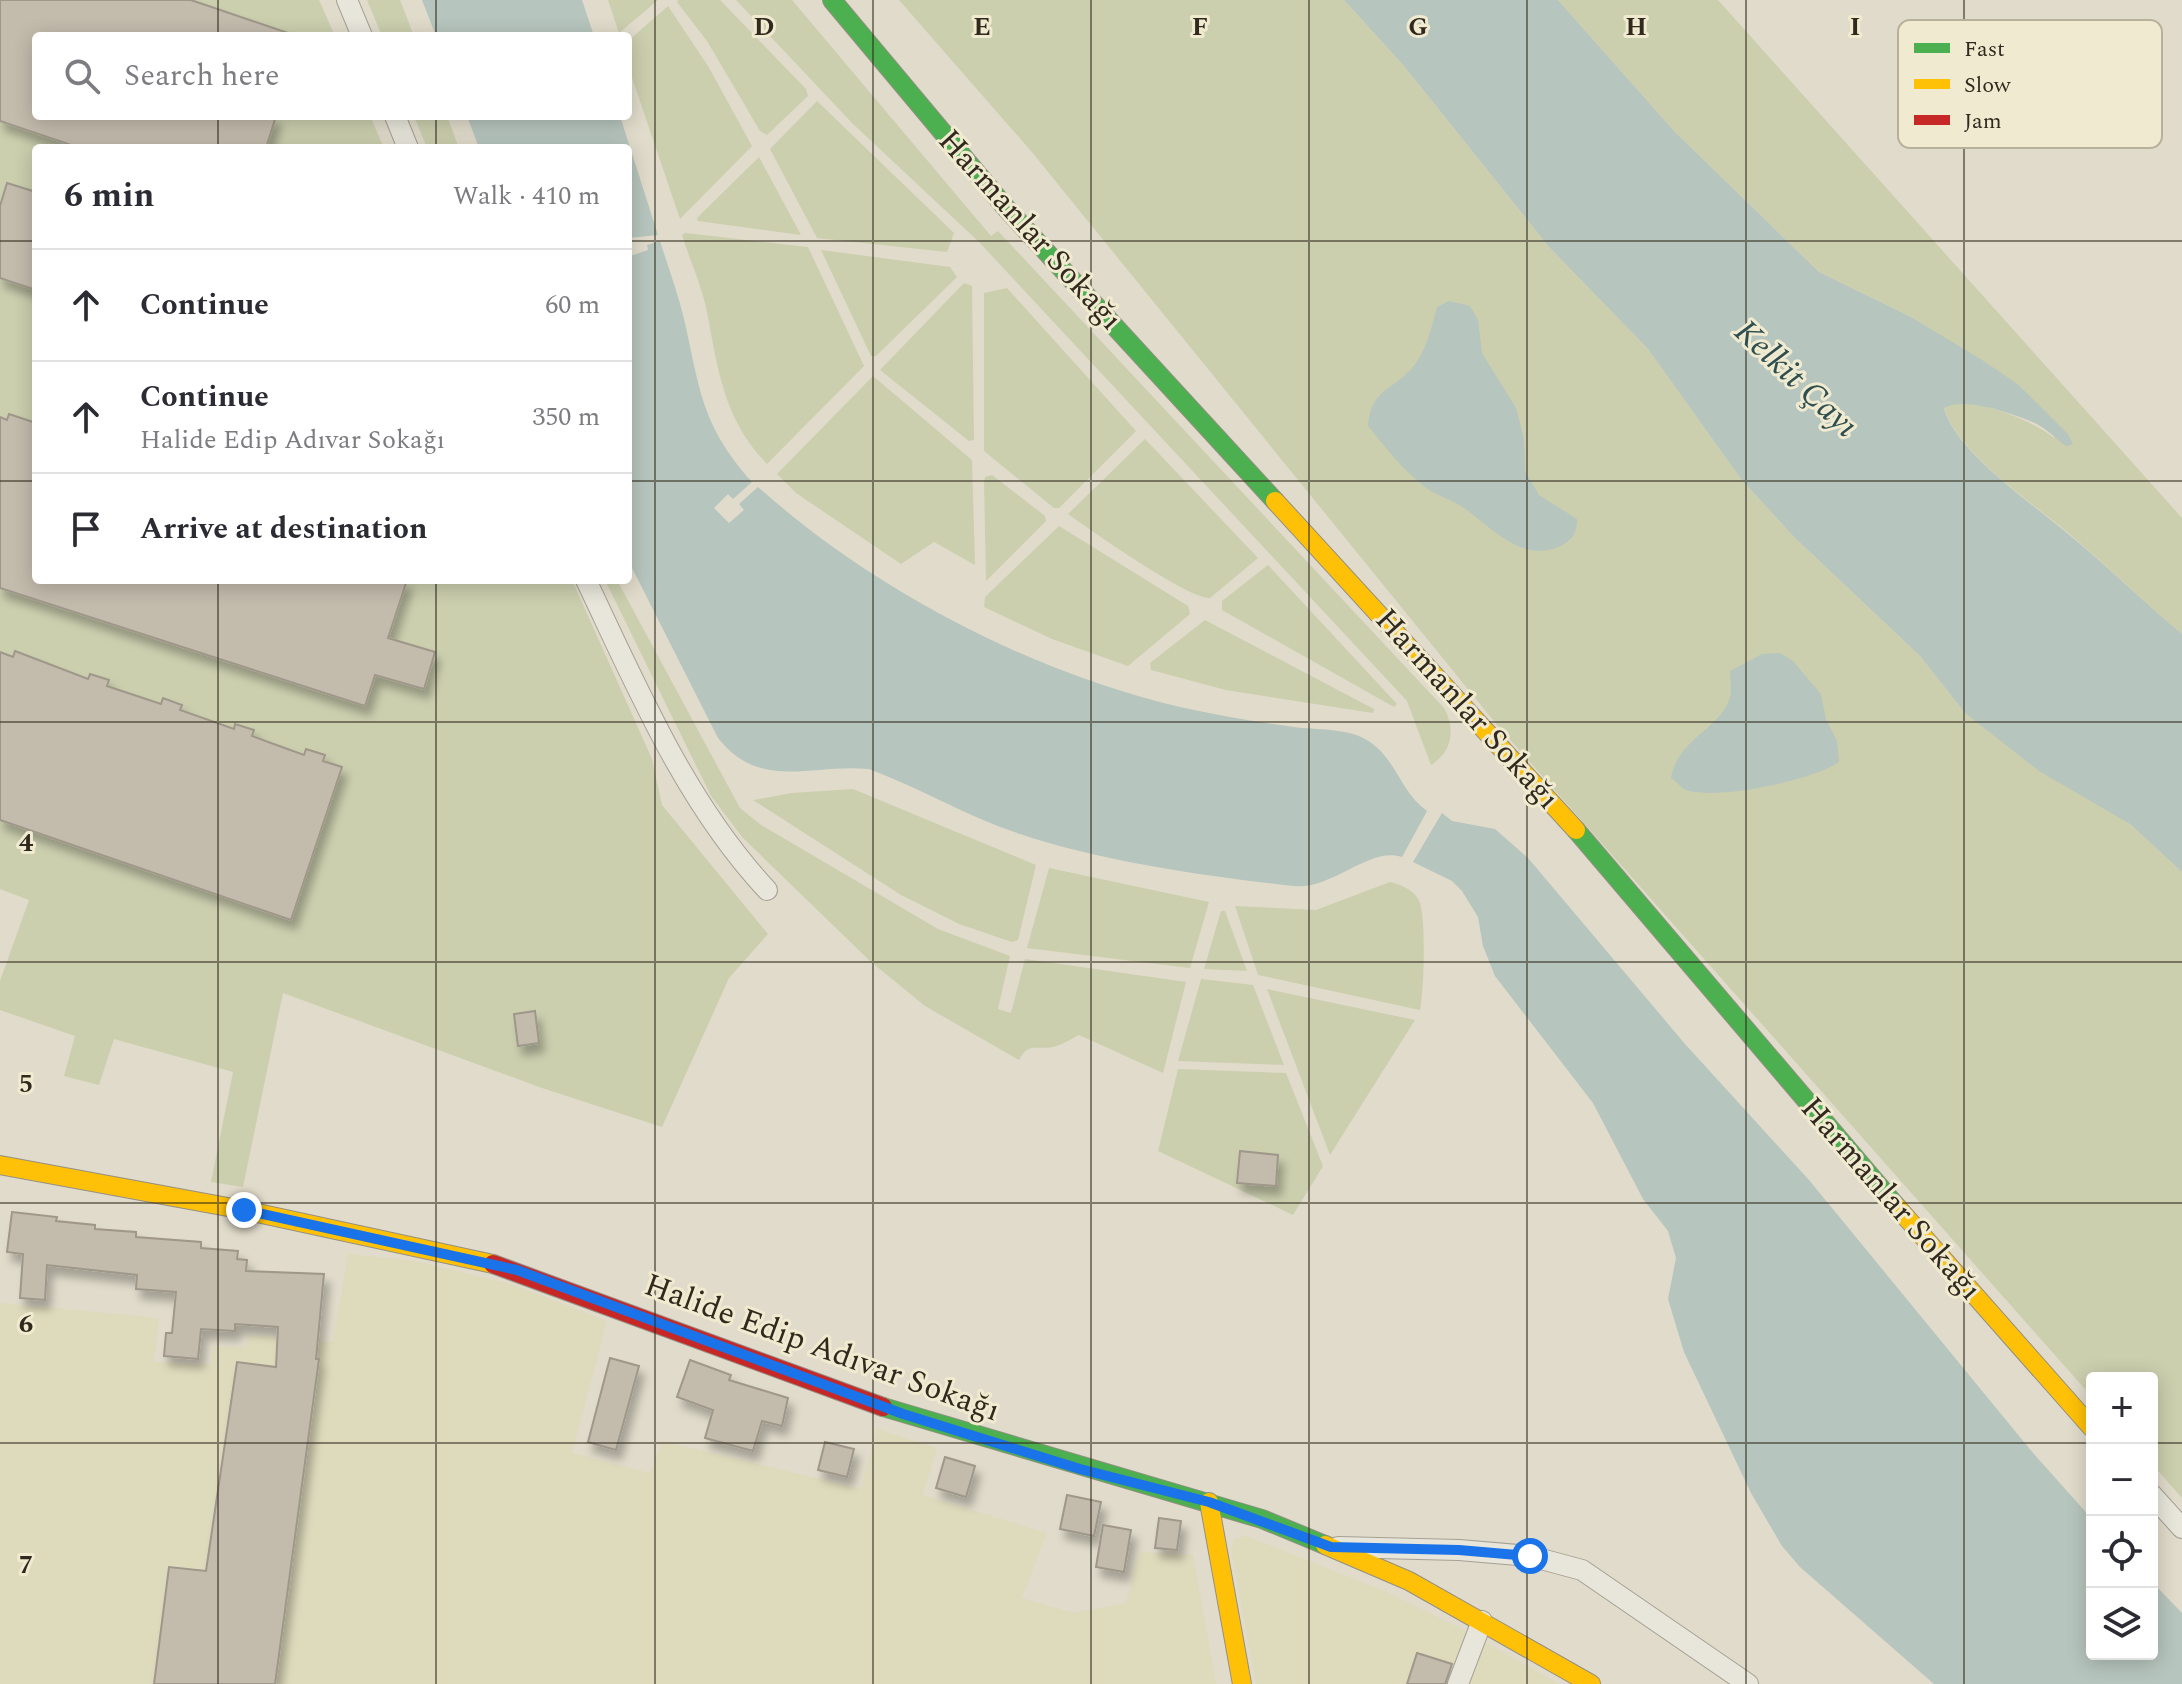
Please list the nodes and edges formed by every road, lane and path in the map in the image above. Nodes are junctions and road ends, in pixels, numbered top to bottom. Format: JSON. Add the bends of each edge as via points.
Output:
{"nodes":[{"id":1,"x":347,"y":0,"type":"edge"},
{"id":2,"x":832,"y":0,"type":"edge"},
{"id":3,"x":360,"y":32,"type":"edge"},
{"id":4,"x":397,"y":120,"type":"edge"},
{"id":5,"x":406,"y":144,"type":"edge"},
{"id":6,"x":588,"y":584,"type":"edge"},
{"id":7,"x":767,"y":890,"type":"dead end"},
{"id":8,"x":0,"y":1165,"type":"edge"},
{"id":9,"x":2086,"y":1421,"type":"edge"},
{"id":10,"x":1209,"y":1502,"type":"junction"},
{"id":11,"x":2158,"y":1502,"type":"edge"},
{"id":12,"x":2182,"y":1528,"type":"edge"},
{"id":13,"x":1331,"y":1547,"type":"junction"},
{"id":14,"x":1482,"y":1621,"type":"junction"},
{"id":15,"x":1242,"y":1684,"type":"edge"},
{"id":16,"x":1458,"y":1684,"type":"edge"},
{"id":17,"x":1591,"y":1684,"type":"edge"},
{"id":18,"x":1748,"y":1684,"type":"edge"}],
"edges":[{"from":1,"to":3,"type":"street"},
{"from":2,"to":9,"type":"street","name":"Harmanlar Sokağı","via":[[1006,208],[1547,796],[1840,1142]]},
{"from":4,"to":5,"type":"street"},
{"from":6,"to":7,"type":"street","via":[[705,813]]},
{"from":8,"to":10,"type":"street","name":"Halide Edip Adıvar Sokağı","via":[[244,1210],[517,1270],[903,1414]]},
{"from":10,"to":13,"type":"street","name":"Halide Edip Adıvar Sokağı"},
{"from":10,"to":15,"type":"street"},
{"from":11,"to":12,"type":"street"},
{"from":13,"to":14,"type":"street","name":"Halide Edip Adıvar Sokağı"},
{"from":13,"to":18,"type":"street","via":[[1530,1556],[1582,1570]]},
{"from":14,"to":16,"type":"street"},
{"from":14,"to":17,"type":"street","name":"Halide Edip Adıvar Sokağı"}]}
